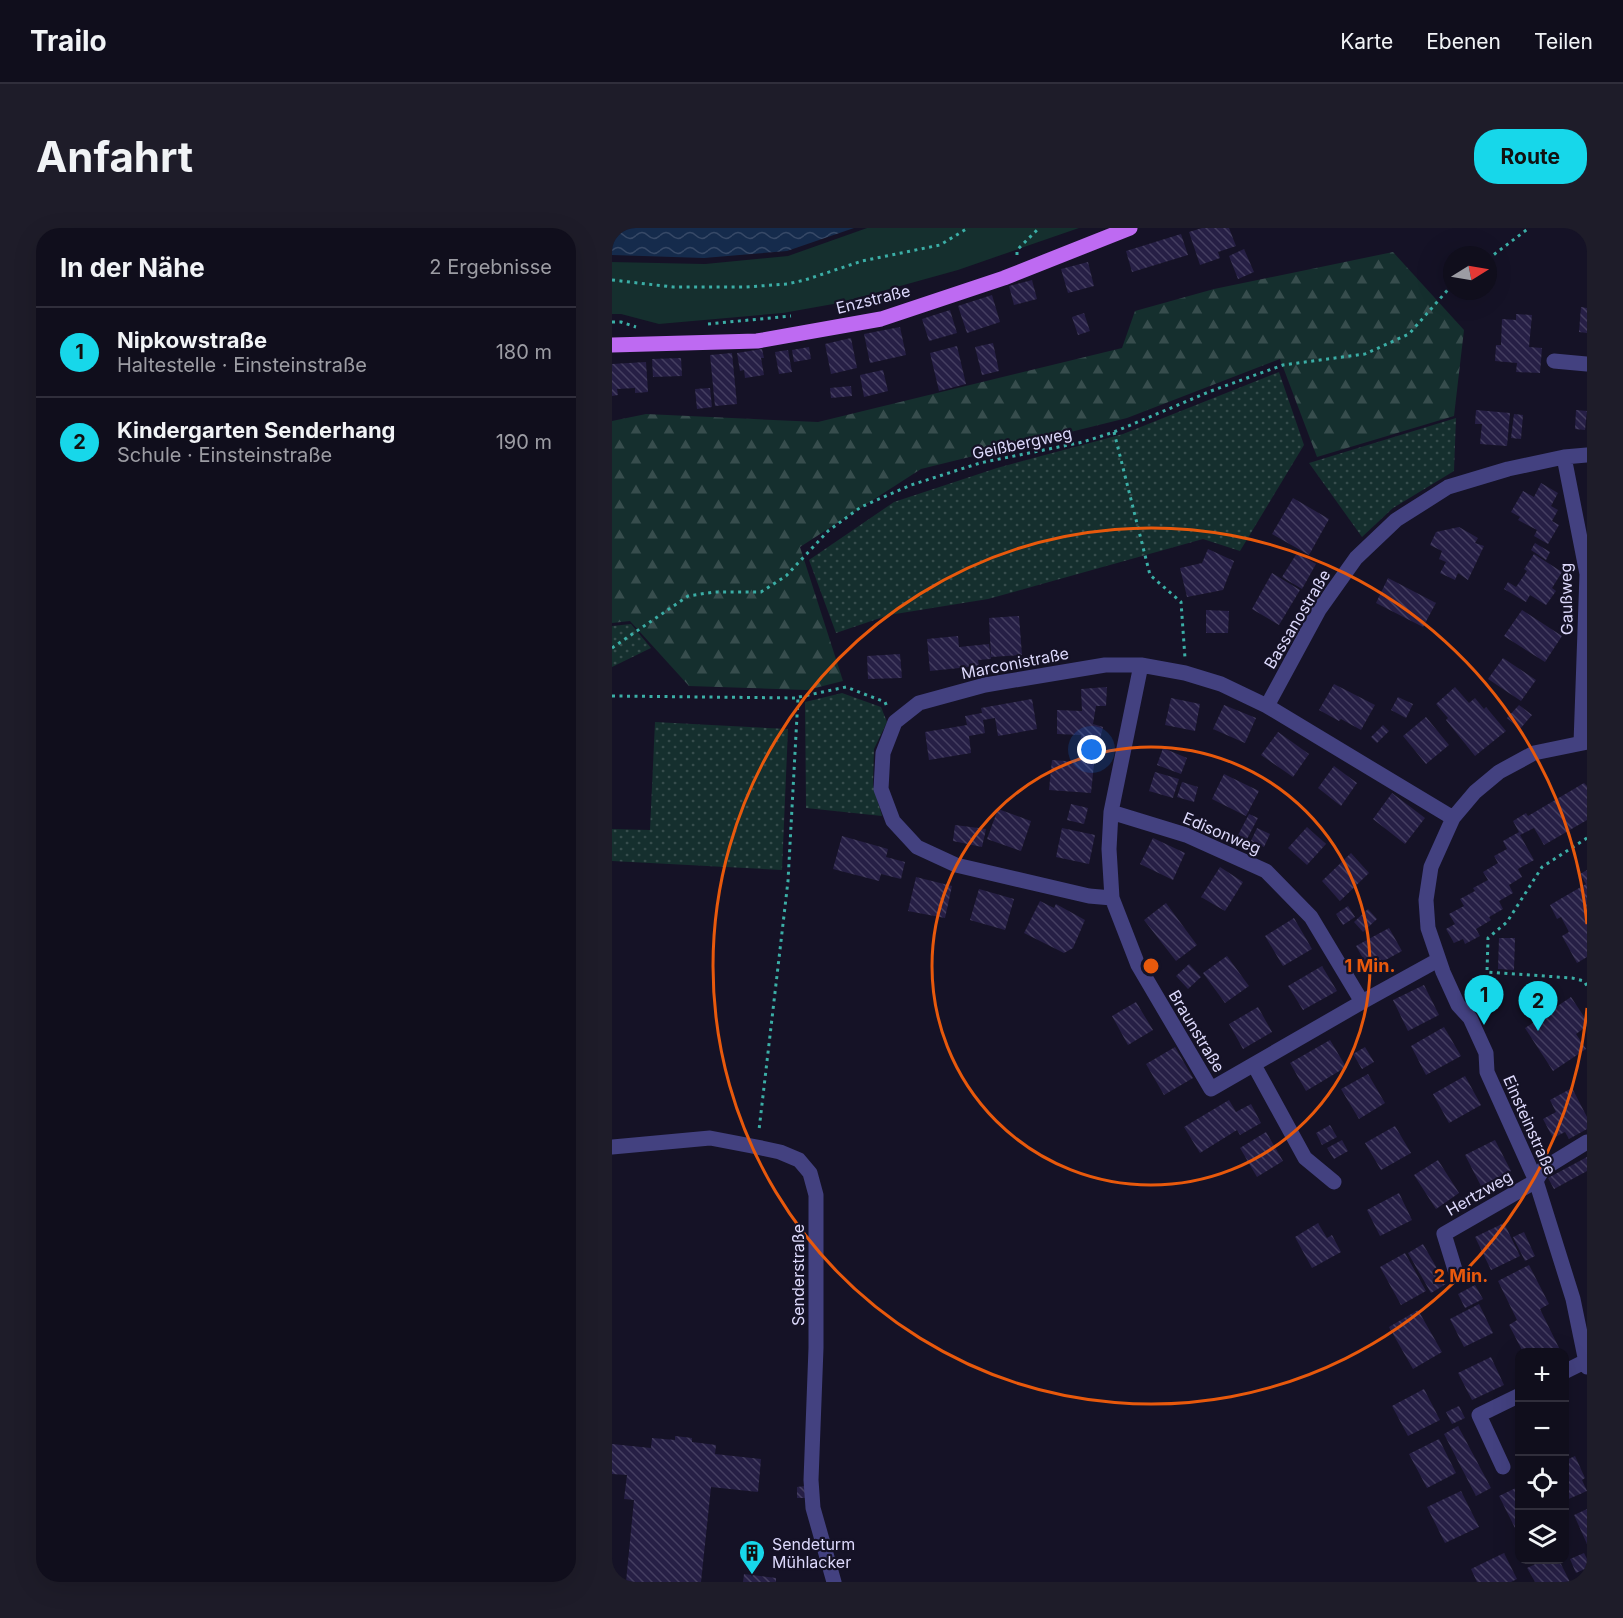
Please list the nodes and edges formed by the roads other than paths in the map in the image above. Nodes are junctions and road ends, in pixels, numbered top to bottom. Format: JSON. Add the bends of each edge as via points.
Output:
{"nodes":[{"id":1,"x":1130,"y":228,"type":"edge"},
{"id":2,"x":612,"y":345,"type":"edge"},
{"id":3,"x":1554,"y":361,"type":"dead end"},
{"id":4,"x":1587,"y":364,"type":"edge"},
{"id":5,"x":1587,"y":455,"type":"edge"},
{"id":6,"x":1564,"y":457,"type":"junction"},
{"id":7,"x":1141,"y":665,"type":"junction"},
{"id":8,"x":1267,"y":706,"type":"junction"},
{"id":9,"x":1584,"y":743,"type":"edge"},
{"id":10,"x":1112,"y":812,"type":"junction"},
{"id":11,"x":1453,"y":818,"type":"junction"},
{"id":12,"x":1112,"y":898,"type":"junction"},
{"id":13,"x":1438,"y":960,"type":"junction"},
{"id":14,"x":1362,"y":1002,"type":"junction"},
{"id":15,"x":1254,"y":1065,"type":"junction"},
{"id":16,"x":1587,"y":1142,"type":"edge"},
{"id":17,"x":612,"y":1147,"type":"edge"},
{"id":18,"x":1536,"y":1181,"type":"junction"},
{"id":19,"x":1334,"y":1182,"type":"dead end"},
{"id":20,"x":1456,"y":1273,"type":"dead end"},
{"id":21,"x":1586,"y":1364,"type":"edge"},
{"id":22,"x":1569,"y":1370,"type":"edge"},
{"id":23,"x":1515,"y":1397,"type":"edge"},
{"id":24,"x":1503,"y":1467,"type":"dead end"},
{"id":25,"x":834,"y":1582,"type":"edge"}],
"edges":[{"from":1,"to":2,"type":"main road","name":"Enzstraße","via":[[1004,278],[881,319],[757,341]]},
{"from":3,"to":4,"type":"street"},
{"from":5,"to":6,"type":"street","name":"Bassanostraße"},
{"from":6,"to":8,"type":"street","name":"Bassanostraße","via":[[1448,487],[1396,520],[1356,558],[1319,610]]},
{"from":6,"to":9,"type":"street","name":"Gaußweg","via":[[1587,574]]},
{"from":7,"to":8,"type":"street","name":"Marconistraße","via":[[1221,684]]},
{"from":7,"to":10,"type":"street","name":"Braunstraße"},
{"from":7,"to":12,"type":"street","name":"Marconistraße","via":[[1105,665],[985,684],[919,703],[895,722],[883,753],[881,789],[893,821],[917,847],[956,865]]},
{"from":8,"to":11,"type":"street","name":"Marconistraße"},
{"from":9,"to":11,"type":"street","name":"Einsteinstraße","via":[[1534,753],[1498,772]]},
{"from":10,"to":12,"type":"street","name":"Braunstraße"},
{"from":10,"to":14,"type":"street","name":"Edisonweg","via":[[1186,835],[1266,871],[1311,917]]},
{"from":11,"to":13,"type":"street","name":"Einsteinstraße","via":[[1431,867],[1426,900],[1428,928]]},
{"from":12,"to":15,"type":"street","name":"Braunstraße","via":[[1137,965],[1211,1089]]},
{"from":13,"to":14,"type":"street"},
{"from":13,"to":18,"type":"street","name":"Einsteinstraße","via":[[1486,1053],[1487,1072]]},
{"from":14,"to":15,"type":"street"},
{"from":15,"to":19,"type":"street","via":[[1305,1158]]},
{"from":16,"to":18,"type":"street","via":[[1543,1169]]},
{"from":17,"to":25,"type":"street","name":"Senderstraße","via":[[710,1138],[780,1152],[799,1160],[810,1173],[815,1189],[816,1348],[811,1480],[813,1508]]},
{"from":18,"to":20,"type":"street","name":"Hertzweg","via":[[1444,1234]]},
{"from":18,"to":21,"type":"street","name":"Einsteinstraße","via":[[1573,1299]]},
{"from":21,"to":22,"type":"street"},
{"from":23,"to":24,"type":"street","via":[[1479,1415]]}]}
